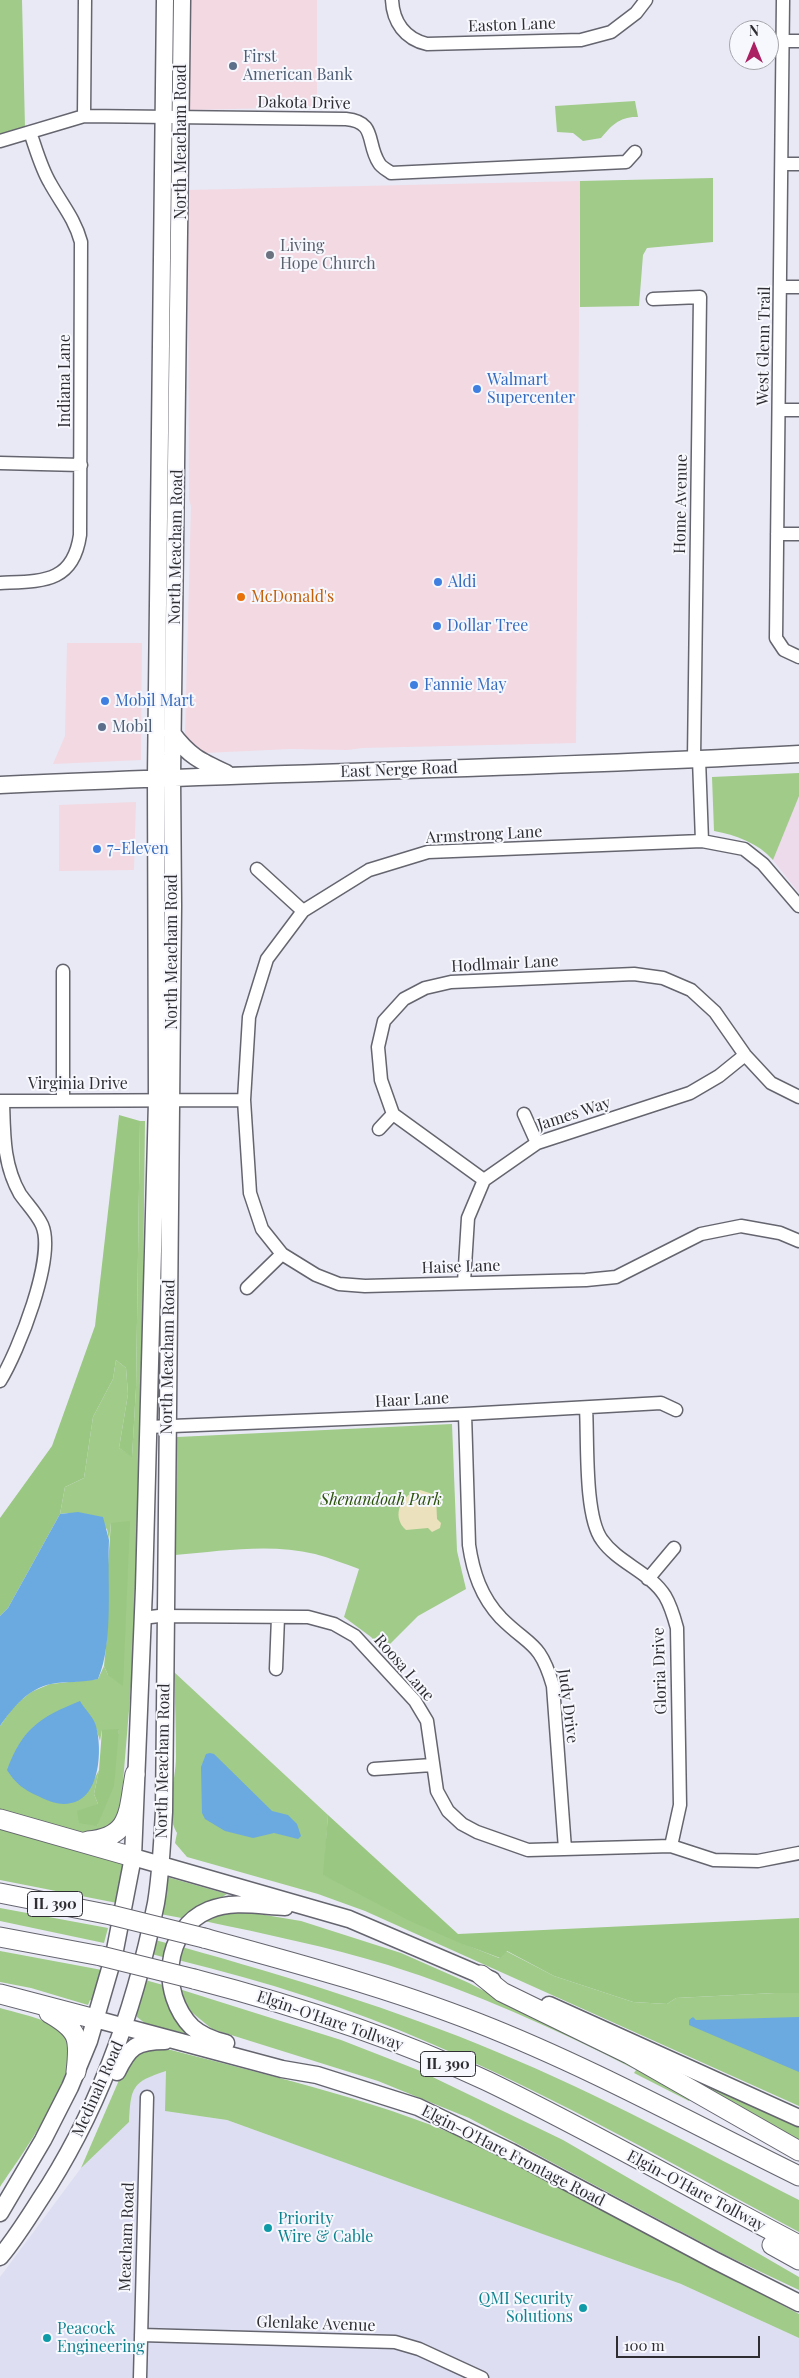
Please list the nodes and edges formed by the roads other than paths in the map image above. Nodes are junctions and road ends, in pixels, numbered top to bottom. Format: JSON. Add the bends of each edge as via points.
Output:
{"nodes":[{"id":1,"x":85,"y":0,"type":"edge"},
{"id":2,"x":165,"y":0,"type":"edge"},
{"id":3,"x":182,"y":0,"type":"edge"},
{"id":4,"x":392,"y":0,"type":"edge"},
{"id":5,"x":646,"y":0,"type":"edge"},
{"id":6,"x":783,"y":0,"type":"edge"},
{"id":7,"x":782,"y":41,"type":"junction"},
{"id":8,"x":799,"y":41,"type":"edge"},
{"id":9,"x":84,"y":116,"type":"junction"},
{"id":10,"x":162,"y":118,"type":"junction"},
{"id":11,"x":179,"y":118,"type":"junction"},
{"id":12,"x":30,"y":132,"type":"junction"},
{"id":13,"x":0,"y":141,"type":"edge"},
{"id":14,"x":635,"y":152,"type":"dead end"},
{"id":15,"x":782,"y":164,"type":"junction"},
{"id":16,"x":799,"y":164,"type":"edge"},
{"id":17,"x":799,"y":287,"type":"edge"},
{"id":18,"x":780,"y":288,"type":"junction"},
{"id":19,"x":652,"y":299,"type":"dead end"},
{"id":20,"x":779,"y":410,"type":"junction"},
{"id":21,"x":799,"y":410,"type":"edge"},
{"id":22,"x":0,"y":463,"type":"edge"},
{"id":23,"x":81,"y":466,"type":"junction"},
{"id":24,"x":777,"y":534,"type":"junction"},
{"id":25,"x":799,"y":534,"type":"edge"},
{"id":26,"x":0,"y":583,"type":"edge"},
{"id":27,"x":799,"y":657,"type":"edge"},
{"id":28,"x":172,"y":733,"type":"junction"},
{"id":29,"x":799,"y":754,"type":"edge"},
{"id":30,"x":697,"y":759,"type":"junction"},
{"id":31,"x":230,"y":775,"type":"junction"},
{"id":32,"x":164,"y":776,"type":"junction"},
{"id":33,"x":0,"y":785,"type":"edge"},
{"id":34,"x":702,"y":841,"type":"junction"},
{"id":35,"x":257,"y":869,"type":"dead end"},
{"id":36,"x":799,"y":906,"type":"edge"},
{"id":37,"x":303,"y":911,"type":"junction"},
{"id":38,"x":63,"y":971,"type":"dead end"},
{"id":39,"x":745,"y":1055,"type":"junction"},
{"id":40,"x":799,"y":1097,"type":"edge"},
{"id":41,"x":63,"y":1100,"type":"junction"},
{"id":42,"x":164,"y":1100,"type":"junction"},
{"id":43,"x":244,"y":1100,"type":"junction"},
{"id":44,"x":1,"y":1101,"type":"edge"},
{"id":45,"x":393,"y":1114,"type":"junction"},
{"id":46,"x":524,"y":1114,"type":"dead end"},
{"id":47,"x":378,"y":1129,"type":"dead end"},
{"id":48,"x":537,"y":1142,"type":"junction"},
{"id":49,"x":484,"y":1180,"type":"junction"},
{"id":50,"x":799,"y":1241,"type":"edge"},
{"id":51,"x":282,"y":1254,"type":"junction"},
{"id":52,"x":464,"y":1282,"type":"junction"},
{"id":53,"x":247,"y":1288,"type":"dead end"},
{"id":54,"x":5,"y":1361,"type":"edge"},
{"id":55,"x":0,"y":1381,"type":"edge"},
{"id":56,"x":586,"y":1408,"type":"junction"},
{"id":57,"x":676,"y":1410,"type":"dead end"},
{"id":58,"x":465,"y":1414,"type":"junction"},
{"id":59,"x":148,"y":1426,"type":"junction"},
{"id":60,"x":166,"y":1426,"type":"junction"},
{"id":61,"x":674,"y":1548,"type":"dead end"},
{"id":62,"x":648,"y":1578,"type":"junction"},
{"id":63,"x":165,"y":1616,"type":"junction"},
{"id":64,"x":278,"y":1617,"type":"junction"},
{"id":65,"x":142,"y":1618,"type":"junction"},
{"id":66,"x":276,"y":1669,"type":"dead end"},
{"id":67,"x":432,"y":1764,"type":"junction"},
{"id":68,"x":374,"y":1768,"type":"dead end"},
{"id":69,"x":135,"y":1774,"type":"junction"},
{"id":70,"x":0,"y":1819,"type":"edge"},
{"id":71,"x":82,"y":1842,"type":"junction"},
{"id":72,"x":671,"y":1846,"type":"junction"},
{"id":73,"x":565,"y":1849,"type":"junction"},
{"id":74,"x":799,"y":1853,"type":"edge"},
{"id":75,"x":133,"y":1857,"type":"junction"},
{"id":76,"x":161,"y":1864,"type":"junction"},
{"id":77,"x":0,"y":1894,"type":"edge"},
{"id":78,"x":127,"y":1895,"type":"joint"},
{"id":79,"x":156,"y":1903,"type":"joint"},
{"id":80,"x":312,"y":1908,"type":"junction"},
{"id":81,"x":0,"y":1937,"type":"edge"},
{"id":82,"x":481,"y":1975,"type":"junction"},
{"id":83,"x":0,"y":1994,"type":"edge"},
{"id":84,"x":30,"y":2002,"type":"junction"},
{"id":85,"x":96,"y":2019,"type":"junction"},
{"id":86,"x":125,"y":2026,"type":"junction"},
{"id":87,"x":174,"y":2040,"type":"junction"},
{"id":88,"x":76,"y":2072,"type":"junction"},
{"id":89,"x":317,"y":2075,"type":"junction"},
{"id":90,"x":147,"y":2097,"type":"dead end"},
{"id":91,"x":799,"y":2118,"type":"edge"},
{"id":92,"x":799,"y":2151,"type":"edge"},
{"id":93,"x":63,"y":2165,"type":"junction"},
{"id":94,"x":799,"y":2176,"type":"edge"},
{"id":95,"x":687,"y":2187,"type":"junction"},
{"id":96,"x":0,"y":2213,"type":"edge"},
{"id":97,"x":799,"y":2245,"type":"edge"},
{"id":98,"x":0,"y":2257,"type":"edge"},
{"id":99,"x":799,"y":2260,"type":"edge"},
{"id":100,"x":799,"y":2303,"type":"edge"},
{"id":101,"x":141,"y":2335,"type":"junction"},
{"id":102,"x":140,"y":2378,"type":"edge"},
{"id":103,"x":482,"y":2378,"type":"edge"}],
"edges":[{"from":1,"to":9,"type":"street"},
{"from":2,"to":10,"type":"main road","name":"North Meacham Road"},
{"from":3,"to":11,"type":"main road","name":"North Meacham Road"},
{"from":4,"to":5,"type":"street","name":"Easton Lane","via":[[394,17],[403,30],[427,44],[581,40],[611,32],[636,13]]},
{"from":6,"to":7,"type":"street","name":"West Glenn Trail"},
{"from":7,"to":8,"type":"street"},
{"from":7,"to":15,"type":"street","name":"West Glenn Trail"},
{"from":9,"to":10,"type":"street","name":"Dakota Drive"},
{"from":9,"to":12,"type":"street","name":"Dakota Drive"},
{"from":10,"to":11,"type":"street","name":"Dakota Drive"},
{"from":10,"to":32,"type":"main road","name":"North Meacham Road"},
{"from":11,"to":14,"type":"street","name":"Dakota Drive","via":[[357,120],[367,128],[379,163],[391,173],[626,162]]},
{"from":11,"to":28,"type":"main road","name":"North Meacham Road"},
{"from":12,"to":13,"type":"street","name":"Dakota Drive"},
{"from":12,"to":23,"type":"street","name":"Indiana Lane","via":[[50,183],[66,206],[81,242]]},
{"from":15,"to":16,"type":"street"},
{"from":15,"to":18,"type":"street","name":"West Glenn Trail"},
{"from":17,"to":18,"type":"street"},
{"from":18,"to":20,"type":"street","name":"West Glenn Trail"},
{"from":19,"to":30,"type":"street","name":"Home Avenue","via":[[700,297]]},
{"from":20,"to":21,"type":"street"},
{"from":20,"to":24,"type":"street","name":"West Glenn Trail"},
{"from":22,"to":23,"type":"street"},
{"from":23,"to":26,"type":"street","name":"Indiana Lane","via":[[80,535],[72,564],[48,578]]},
{"from":24,"to":25,"type":"street"},
{"from":24,"to":27,"type":"street","name":"West Glenn Trail","via":[[776,638],[784,650]]},
{"from":28,"to":31,"type":"main road","via":[[197,760]]},
{"from":28,"to":32,"type":"main road","name":"North Meacham Road"},
{"from":29,"to":30,"type":"main road","name":"East Nerge Road"},
{"from":30,"to":31,"type":"main road","name":"East Nerge Road"},
{"from":30,"to":34,"type":"street","name":"Home Avenue"},
{"from":31,"to":32,"type":"main road","name":"East Nerge Road"},
{"from":32,"to":33,"type":"main road","name":"East Nerge Road"},
{"from":32,"to":42,"type":"main road","name":"North Meacham Road"},
{"from":34,"to":36,"type":"street","name":"Armstrong Lane","via":[[744,849],[763,864]]},
{"from":34,"to":37,"type":"street","name":"Armstrong Lane","via":[[428,852],[369,870]]},
{"from":35,"to":37,"type":"street"},
{"from":37,"to":43,"type":"street","name":"Armstrong Lane","via":[[267,959],[249,1017]]},
{"from":38,"to":41,"type":"street"},
{"from":39,"to":40,"type":"street","name":"Hodlmair Lane","via":[[771,1083]]},
{"from":39,"to":45,"type":"street","name":"Hodlmair Lane","via":[[715,1012],[691,990],[663,978],[634,974],[451,982],[424,988],[404,999],[384,1021],[378,1047],[381,1080]]},
{"from":39,"to":48,"type":"street","name":"James Way","via":[[690,1093]]},
{"from":41,"to":42,"type":"street","name":"Virginia Drive"},
{"from":41,"to":44,"type":"street","name":"Virginia Drive"},
{"from":42,"to":43,"type":"street","name":"Virginia Drive"},
{"from":42,"to":59,"type":"main road","name":"North Meacham Road"},
{"from":42,"to":60,"type":"main road","name":"North Meacham Road"},
{"from":43,"to":51,"type":"street","name":"Haise Lane","via":[[250,1192],[262,1229]]},
{"from":44,"to":54,"type":"street","via":[[5,1158],[20,1192],[42,1226],[46,1248],[26,1324]]},
{"from":45,"to":47,"type":"street"},
{"from":45,"to":49,"type":"street"},
{"from":46,"to":48,"type":"street"},
{"from":48,"to":49,"type":"street","name":"James Way"},
{"from":49,"to":52,"type":"street","via":[[468,1218]]},
{"from":50,"to":52,"type":"street","name":"Haise Lane","via":[[780,1233],[741,1226],[701,1234],[616,1277]]},
{"from":51,"to":52,"type":"street","name":"Haise Lane","via":[[316,1275],[339,1284]]},
{"from":51,"to":53,"type":"street"},
{"from":54,"to":55,"type":"street"},
{"from":56,"to":57,"type":"street","name":"Haar Lane","via":[[662,1403]]},
{"from":56,"to":58,"type":"street","name":"Haar Lane"},
{"from":56,"to":62,"type":"street","name":"Gloria Drive","via":[[591,1511],[601,1539],[615,1554]]},
{"from":58,"to":60,"type":"street","name":"Haar Lane"},
{"from":58,"to":73,"type":"street","name":"Judy Drive","via":[[472,1564],[478,1586],[500,1617],[535,1646],[546,1663],[553,1686]]},
{"from":59,"to":60,"type":"street","name":"Haar Lane"},
{"from":59,"to":65,"type":"main road","name":"North Meacham Road"},
{"from":60,"to":63,"type":"main road","name":"North Meacham Road"},
{"from":61,"to":62,"type":"street"},
{"from":62,"to":72,"type":"street","name":"Gloria Drive","via":[[664,1594],[677,1628],[680,1805]]},
{"from":63,"to":64,"type":"street","name":"Roosa Lane"},
{"from":63,"to":65,"type":"street","name":"Roosa Lane"},
{"from":63,"to":76,"type":"main road","name":"North Meacham Road"},
{"from":64,"to":66,"type":"street"},
{"from":64,"to":67,"type":"street","name":"Roosa Lane","via":[[308,1617],[334,1624],[355,1636],[415,1701],[423,1714],[432,1743]]},
{"from":65,"to":69,"type":"main road","name":"North Meacham Road"},
{"from":67,"to":68,"type":"street"},
{"from":67,"to":73,"type":"street","name":"Roosa Lane","via":[[437,1792],[448,1811],[462,1824],[528,1850]]},
{"from":69,"to":71,"type":"highway","via":[[122,1828],[113,1837]]},
{"from":69,"to":75,"type":"main road","name":"North Meacham Road"},
{"from":70,"to":71,"type":"highway"},
{"from":71,"to":75,"type":"highway"},
{"from":72,"to":73,"type":"street","name":"Roosa Lane"},
{"from":72,"to":74,"type":"street","name":"Roosa Lane","via":[[714,1860],[758,1861]]},
{"from":75,"to":76,"type":"main road"},
{"from":75,"to":78,"type":"main road","name":"North Meacham Road"},
{"from":76,"to":79,"type":"main road","name":"North Meacham Road"},
{"from":76,"to":80,"type":"main road"},
{"from":77,"to":94,"type":"highway","number":"IL 390","bridge":true,"via":[[110,1915],[204,1938],[395,1992],[557,2056]]},
{"from":78,"to":85,"type":"main road","name":"Medinah Road"},
{"from":79,"to":86,"type":"main road","name":"Medinah Road"},
{"from":80,"to":82,"type":"main road","via":[[396,1938]]},
{"from":80,"to":89,"type":"main road","via":[[243,1904],[208,1910],[186,1927],[178,1941],[173,1953],[170,1983],[180,2012],[205,2037],[284,2061]]},
{"from":81,"to":95,"type":"highway","name":"Elgin-O'Hare Tollway","number":"IL 390","bridge":true,"via":[[101,1956],[320,2016],[487,2081]]},
{"from":82,"to":91,"type":"main road"},
{"from":82,"to":92,"type":"highway","via":[[502,1992],[629,2054]]},
{"from":83,"to":84,"type":"highway"},
{"from":84,"to":85,"type":"highway"},
{"from":84,"to":88,"type":"highway","via":[[72,2028],[78,2040]]},
{"from":85,"to":86,"type":"main road","name":"Elgin-O'Hare Frontage Road"},
{"from":85,"to":88,"type":"main road","name":"Medinah Road"},
{"from":86,"to":87,"type":"main road","name":"Elgin-O'Hare Frontage Road"},
{"from":86,"to":93,"type":"main road","name":"Medinah Road","via":[[98,2096]]},
{"from":87,"to":89,"type":"main road","name":"Elgin-O'Hare Frontage Road"},
{"from":87,"to":93,"type":"main road","via":[[149,2042],[130,2048],[82,2147]]},
{"from":88,"to":96,"type":"main road","name":"Medinah Road"},
{"from":89,"to":100,"type":"main road","name":"Elgin-O'Hare Frontage Road","via":[[418,2107],[466,2129]]},
{"from":90,"to":101,"type":"street","name":"Meacham Road"},
{"from":93,"to":98,"type":"main road","name":"Medinah Road"},
{"from":95,"to":97,"type":"highway","name":"Elgin-O'Hare Tollway","number":"IL 390"},
{"from":95,"to":99,"type":"highway","via":[[717,2214]]},
{"from":101,"to":102,"type":"street","name":"Meacham Road"},
{"from":101,"to":103,"type":"street","name":"Glenlake Avenue","via":[[395,2342],[419,2349]]}]}
